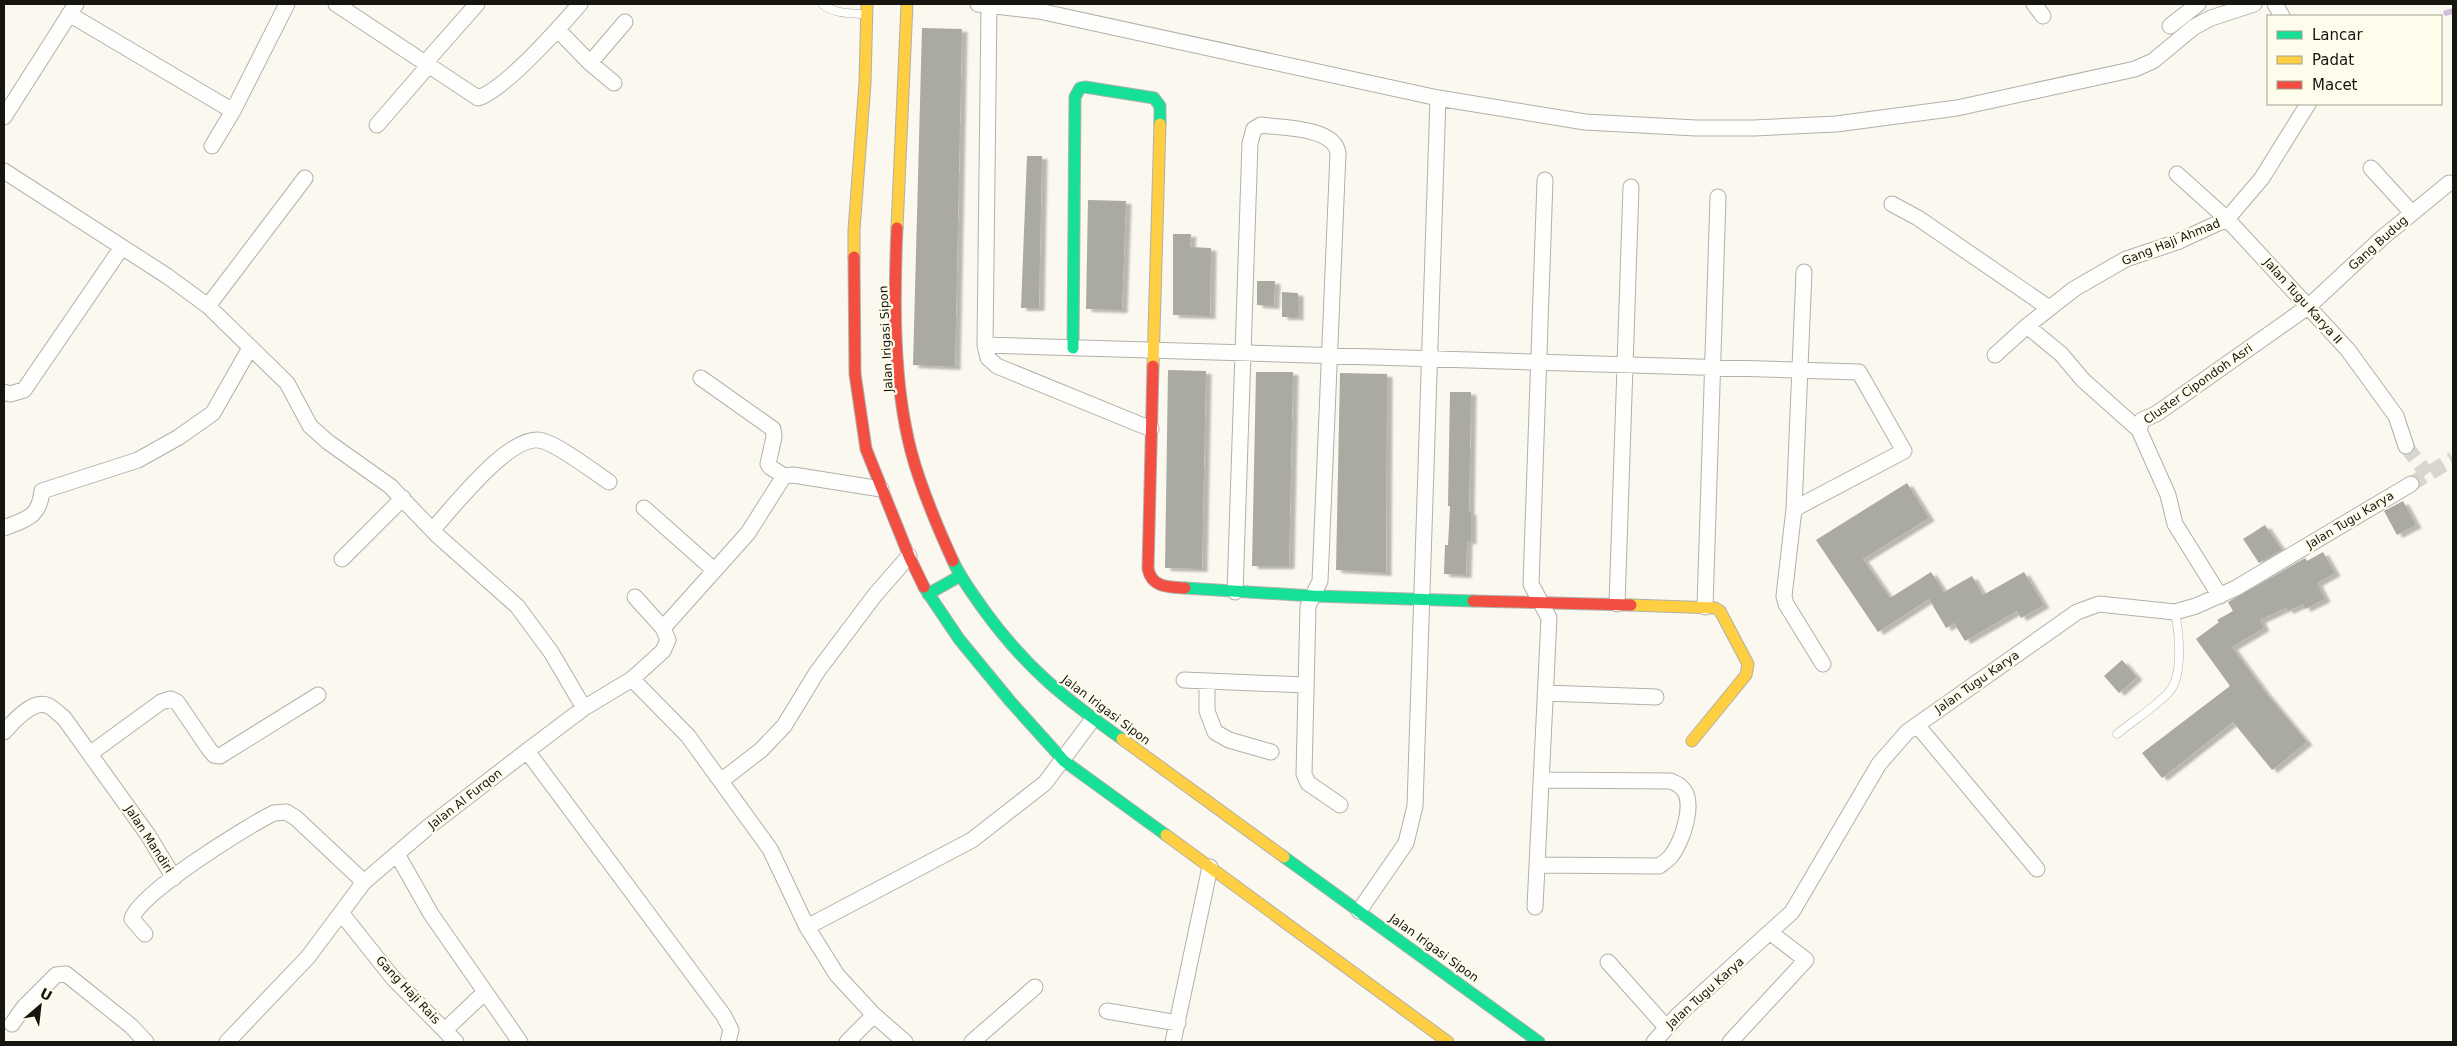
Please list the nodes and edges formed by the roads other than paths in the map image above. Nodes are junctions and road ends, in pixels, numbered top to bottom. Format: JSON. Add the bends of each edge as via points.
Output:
{"nodes":[{"id":1,"x":287,"y":4,"type":"edge"},
{"id":2,"x":336,"y":4,"type":"edge"},
{"id":3,"x":477,"y":4,"type":"edge"},
{"id":4,"x":580,"y":4,"type":"edge"},
{"id":5,"x":822,"y":4,"type":"edge"},
{"id":6,"x":907,"y":4,"type":"edge"},
{"id":7,"x":983,"y":4,"type":"edge"},
{"id":8,"x":2198,"y":4,"type":"edge"},
{"id":9,"x":2275,"y":4,"type":"edge"},
{"id":10,"x":2245,"y":5,"type":"edge"},
{"id":11,"x":72,"y":9,"type":"edge"},
{"id":12,"x":867,"y":9,"type":"edge"},
{"id":13,"x":2281,"y":15,"type":"edge"},
{"id":14,"x":625,"y":22,"type":"dead end"},
{"id":15,"x":2170,"y":26,"type":"dead end"},
{"id":16,"x":558,"y":30,"type":"junction"},
{"id":17,"x":590,"y":63,"type":"junction"},
{"id":18,"x":427,"y":64,"type":"junction"},
{"id":19,"x":614,"y":83,"type":"dead end"},
{"id":20,"x":1438,"y":98,"type":"junction"},
{"id":21,"x":2307,"y":105,"type":"edge"},
{"id":22,"x":233,"y":111,"type":"junction"},
{"id":23,"x":4,"y":116,"type":"edge"},
{"id":24,"x":377,"y":125,"type":"dead end"},
{"id":25,"x":212,"y":146,"type":"dead end"},
{"id":26,"x":2371,"y":168,"type":"dead end"},
{"id":27,"x":4,"y":171,"type":"edge"},
{"id":28,"x":2177,"y":174,"type":"dead end"},
{"id":29,"x":305,"y":178,"type":"dead end"},
{"id":30,"x":1545,"y":180,"type":"dead end"},
{"id":31,"x":2449,"y":183,"type":"dead end"},
{"id":32,"x":1631,"y":187,"type":"dead end"},
{"id":33,"x":1718,"y":197,"type":"dead end"},
{"id":34,"x":1892,"y":204,"type":"dead end"},
{"id":35,"x":2412,"y":213,"type":"junction"},
{"id":36,"x":2227,"y":219,"type":"junction"},
{"id":37,"x":122,"y":247,"type":"junction"},
{"id":38,"x":1804,"y":272,"type":"dead end"},
{"id":39,"x":208,"y":306,"type":"junction"},
{"id":40,"x":2309,"y":306,"type":"junction"},
{"id":41,"x":2049,"y":308,"type":"junction"},
{"id":42,"x":2027,"y":326,"type":"junction"},
{"id":43,"x":985,"y":345,"type":"junction"},
{"id":44,"x":250,"y":348,"type":"junction"},
{"id":45,"x":1072,"y":348,"type":"junction"},
{"id":46,"x":1153,"y":350,"type":"junction"},
{"id":47,"x":1244,"y":353,"type":"junction"},
{"id":48,"x":1995,"y":355,"type":"dead end"},
{"id":49,"x":1329,"y":356,"type":"junction"},
{"id":50,"x":1430,"y":359,"type":"junction"},
{"id":51,"x":1538,"y":362,"type":"junction"},
{"id":52,"x":1624,"y":365,"type":"junction"},
{"id":53,"x":1713,"y":368,"type":"junction"},
{"id":54,"x":1801,"y":371,"type":"junction"},
{"id":55,"x":701,"y":378,"type":"dead end"},
{"id":56,"x":4,"y":392,"type":"edge"},
{"id":57,"x":1151,"y":429,"type":"junction"},
{"id":58,"x":2139,"y":430,"type":"junction"},
{"id":59,"x":2406,"y":446,"type":"tunnel mouth"},
{"id":60,"x":784,"y":476,"type":"junction"},
{"id":61,"x":609,"y":482,"type":"dead end"},
{"id":62,"x":2411,"y":484,"type":"tunnel mouth"},
{"id":63,"x":881,"y":489,"type":"junction"},
{"id":64,"x":403,"y":498,"type":"junction"},
{"id":65,"x":644,"y":508,"type":"dead end"},
{"id":66,"x":1794,"y":510,"type":"junction"},
{"id":67,"x":4,"y":528,"type":"edge"},
{"id":68,"x":433,"y":530,"type":"junction"},
{"id":69,"x":909,"y":556,"type":"junction"},
{"id":70,"x":342,"y":560,"type":"dead end"},
{"id":71,"x":714,"y":570,"type":"junction"},
{"id":72,"x":958,"y":577,"type":"junction"},
{"id":73,"x":1235,"y":592,"type":"junction"},
{"id":74,"x":929,"y":593,"type":"junction"},
{"id":75,"x":1313,"y":596,"type":"junction"},
{"id":76,"x":2220,"y":596,"type":"junction"},
{"id":77,"x":635,"y":597,"type":"dead end"},
{"id":78,"x":1423,"y":600,"type":"junction"},
{"id":79,"x":1539,"y":603,"type":"junction"},
{"id":80,"x":1617,"y":604,"type":"junction"},
{"id":81,"x":1705,"y":607,"type":"junction"},
{"id":82,"x":2175,"y":612,"type":"junction"},
{"id":83,"x":664,"y":628,"type":"junction"},
{"id":84,"x":1823,"y":664,"type":"dead end"},
{"id":85,"x":632,"y":679,"type":"junction"},
{"id":86,"x":1184,"y":680,"type":"dead end"},
{"id":87,"x":1207,"y":681,"type":"junction"},
{"id":88,"x":1305,"y":685,"type":"junction"},
{"id":89,"x":1545,"y":693,"type":"junction"},
{"id":90,"x":318,"y":695,"type":"dead end"},
{"id":91,"x":1656,"y":698,"type":"dead end"},
{"id":92,"x":584,"y":708,"type":"junction"},
{"id":93,"x":1092,"y":721,"type":"junction"},
{"id":94,"x":1917,"y":725,"type":"junction"},
{"id":95,"x":4,"y":732,"type":"edge"},
{"id":96,"x":2117,"y":734,"type":"dead end"},
{"id":97,"x":1692,"y":741,"type":"dead end"},
{"id":98,"x":527,"y":751,"type":"junction"},
{"id":99,"x":91,"y":752,"type":"junction"},
{"id":100,"x":1271,"y":752,"type":"dead end"},
{"id":101,"x":1066,"y":759,"type":"junction"},
{"id":102,"x":1541,"y":780,"type":"junction"},
{"id":103,"x":721,"y":781,"type":"junction"},
{"id":104,"x":1340,"y":805,"type":"dead end"},
{"id":105,"x":397,"y":854,"type":"junction"},
{"id":106,"x":1537,"y":865,"type":"junction"},
{"id":107,"x":1210,"y":867,"type":"junction"},
{"id":108,"x":2037,"y":869,"type":"dead end"},
{"id":109,"x":174,"y":878,"type":"junction"},
{"id":110,"x":364,"y":882,"type":"junction"},
{"id":111,"x":1535,"y":907,"type":"dead end"},
{"id":112,"x":1360,"y":911,"type":"junction"},
{"id":113,"x":342,"y":914,"type":"junction"},
{"id":114,"x":807,"y":927,"type":"junction"},
{"id":115,"x":1771,"y":933,"type":"junction"},
{"id":116,"x":145,"y":934,"type":"dead end"},
{"id":117,"x":1608,"y":962,"type":"dead end"},
{"id":118,"x":1035,"y":987,"type":"dead end"},
{"id":119,"x":485,"y":992,"type":"junction"},
{"id":120,"x":1107,"y":1011,"type":"dead end"},
{"id":121,"x":874,"y":1015,"type":"junction"},
{"id":122,"x":1178,"y":1023,"type":"junction"},
{"id":123,"x":12,"y":1024,"type":"dead end"},
{"id":124,"x":1666,"y":1027,"type":"junction"},
{"id":125,"x":445,"y":1030,"type":"junction"},
{"id":126,"x":146,"y":1042,"type":"edge"},
{"id":127,"x":227,"y":1042,"type":"edge"},
{"id":128,"x":456,"y":1042,"type":"edge"},
{"id":129,"x":520,"y":1042,"type":"edge"},
{"id":130,"x":728,"y":1042,"type":"edge"},
{"id":131,"x":847,"y":1042,"type":"edge"},
{"id":132,"x":905,"y":1042,"type":"edge"},
{"id":133,"x":972,"y":1042,"type":"edge"},
{"id":134,"x":1173,"y":1042,"type":"edge"},
{"id":135,"x":1448,"y":1042,"type":"edge"},
{"id":136,"x":1538,"y":1042,"type":"edge"},
{"id":137,"x":1654,"y":1042,"type":"edge"},
{"id":138,"x":1730,"y":1042,"type":"edge"}],
"edges":[{"from":1,"to":22,"type":"street"},
{"from":2,"to":18,"type":"street"},
{"from":3,"to":18,"type":"street"},
{"from":4,"to":16,"type":"street"},
{"from":5,"to":12,"type":"lane","via":[[841,13]]},
{"from":6,"to":72,"type":"street","name":"Jalan Irigasi Sipon","via":[[896,262],[899,378],[911,451],[934,521]]},
{"from":7,"to":20,"type":"street","via":[[1039,11]]},
{"from":7,"to":43,"type":"street"},
{"from":8,"to":15,"type":"street"},
{"from":9,"to":13,"type":"street"},
{"from":10,"to":20,"type":"street","via":[[2194,27],[2153,61],[2135,69],[1957,108],[1836,124],[1754,128],[1633,126],[1585,122]]},
{"from":11,"to":22,"type":"street"},
{"from":11,"to":23,"type":"street"},
{"from":12,"to":63,"type":"street","via":[[854,230],[855,374],[866,449]]},
{"from":14,"to":17,"type":"street"},
{"from":16,"to":17,"type":"street"},
{"from":16,"to":18,"type":"street","via":[[502,84],[478,98]]},
{"from":17,"to":19,"type":"street"},
{"from":18,"to":24,"type":"street"},
{"from":20,"to":50,"type":"street"},
{"from":21,"to":36,"type":"street","via":[[2262,178]]},
{"from":22,"to":25,"type":"street"},
{"from":26,"to":35,"type":"street"},
{"from":27,"to":37,"type":"street"},
{"from":28,"to":36,"type":"street","name":"Jalan Tugu Karya II"},
{"from":29,"to":39,"type":"street"},
{"from":30,"to":51,"type":"street"},
{"from":31,"to":35,"type":"street","name":"Gang Budug"},
{"from":32,"to":52,"type":"street"},
{"from":33,"to":53,"type":"street"},
{"from":34,"to":41,"type":"street","via":[[1918,218]]},
{"from":35,"to":40,"type":"street","name":"Gang Budug"},
{"from":36,"to":40,"type":"street","name":"Jalan Tugu Karya II"},
{"from":36,"to":41,"type":"street","name":"Gang Haji Ahmad","via":[[2177,242],[2126,259],[2074,289]]},
{"from":37,"to":39,"type":"street"},
{"from":37,"to":56,"type":"street","via":[[24,390],[10,394]]},
{"from":38,"to":54,"type":"street"},
{"from":39,"to":44,"type":"street"},
{"from":40,"to":58,"type":"street","name":"Cluster Cipondoh Asri","via":[[2156,414],[2142,420]]},
{"from":40,"to":59,"type":"street","name":"Jalan Tugu Karya II","via":[[2348,350],[2396,416]]},
{"from":41,"to":42,"type":"street","name":"Gang Haji Ahmad"},
{"from":42,"to":48,"type":"street","name":"Gang Haji Ahmad"},
{"from":42,"to":58,"type":"street","via":[[2061,354],[2083,380]]},
{"from":43,"to":45,"type":"street"},
{"from":43,"to":57,"type":"street","via":[[988,358],[998,366]]},
{"from":44,"to":64,"type":"street","via":[[286,383],[310,426]]},
{"from":44,"to":67,"type":"street","via":[[213,413],[138,460],[42,491],[41,502],[31,517]]},
{"from":45,"to":46,"type":"street"},
{"from":45,"to":46,"type":"street","via":[[1075,97],[1080,88],[1085,87],[1154,98],[1160,106]]},
{"from":46,"to":47,"type":"street"},
{"from":46,"to":57,"type":"street"},
{"from":47,"to":49,"type":"street"},
{"from":47,"to":49,"type":"street","via":[[1250,143],[1254,129],[1260,125],[1313,132],[1329,138],[1337,147]]},
{"from":47,"to":73,"type":"street"},
{"from":49,"to":50,"type":"street"},
{"from":49,"to":75,"type":"street","via":[[1320,581]]},
{"from":50,"to":51,"type":"street"},
{"from":50,"to":78,"type":"street"},
{"from":51,"to":52,"type":"street"},
{"from":51,"to":79,"type":"street","via":[[1531,584]]},
{"from":52,"to":53,"type":"street"},
{"from":52,"to":80,"type":"street"},
{"from":53,"to":54,"type":"street"},
{"from":53,"to":81,"type":"street"},
{"from":54,"to":66,"type":"street"},
{"from":54,"to":66,"type":"street","via":[[1859,372],[1904,451]]},
{"from":55,"to":60,"type":"street","via":[[773,429],[768,464]]},
{"from":57,"to":73,"type":"street","via":[[1148,577],[1164,587]]},
{"from":58,"to":76,"type":"street","name":"Cluster Cipondoh Asri","via":[[2168,495],[2175,524]]},
{"from":60,"to":63,"type":"street"},
{"from":60,"to":71,"type":"street","via":[[748,533]]},
{"from":61,"to":68,"type":"street","via":[[556,447],[530,439],[510,450]]},
{"from":62,"to":76,"type":"street","name":"Jalan Tugu Karya"},
{"from":63,"to":69,"type":"street"},
{"from":64,"to":68,"type":"street"},
{"from":64,"to":70,"type":"street"},
{"from":65,"to":71,"type":"street"},
{"from":66,"to":84,"type":"street","via":[[1784,596]]},
{"from":68,"to":92,"type":"street","via":[[517,606],[551,652]]},
{"from":69,"to":74,"type":"street"},
{"from":69,"to":103,"type":"street","via":[[817,672],[784,726],[761,750]]},
{"from":71,"to":83,"type":"street"},
{"from":72,"to":74,"type":"street"},
{"from":72,"to":93,"type":"street","name":"Jalan Irigasi Sipon","via":[[1027,664]]},
{"from":73,"to":75,"type":"street"},
{"from":74,"to":101,"type":"street","via":[[958,639],[981,667]]},
{"from":75,"to":78,"type":"street"},
{"from":75,"to":88,"type":"street","via":[[1308,606]]},
{"from":76,"to":82,"type":"street","name":"Jalan Tugu Karya"},
{"from":77,"to":83,"type":"street"},
{"from":78,"to":79,"type":"street"},
{"from":78,"to":112,"type":"street","via":[[1416,806],[1412,828],[1398,858]]},
{"from":79,"to":80,"type":"street"},
{"from":79,"to":89,"type":"street","via":[[1548,618]]},
{"from":80,"to":81,"type":"street"},
{"from":81,"to":97,"type":"street","via":[[1720,611],[1748,669]]},
{"from":82,"to":94,"type":"street","name":"Jalan Tugu Karya","via":[[2099,604],[2088,606]]},
{"from":82,"to":96,"type":"lane","via":[[2178,671],[2170,691]]},
{"from":83,"to":85,"type":"street","name":"Jalan Al Furqon","via":[[667,646]]},
{"from":85,"to":92,"type":"street","name":"Jalan Al Furqon"},
{"from":85,"to":103,"type":"street","via":[[688,736]]},
{"from":86,"to":87,"type":"street"},
{"from":87,"to":88,"type":"street"},
{"from":87,"to":100,"type":"street","via":[[1207,711],[1215,732],[1229,740]]},
{"from":88,"to":104,"type":"street","via":[[1304,779]]},
{"from":89,"to":91,"type":"street"},
{"from":89,"to":102,"type":"street"},
{"from":90,"to":99,"type":"street","via":[[220,756],[209,749],[177,702],[171,699],[161,702]]},
{"from":92,"to":98,"type":"street","name":"Jalan Al Furqon"},
{"from":93,"to":101,"type":"street"},
{"from":93,"to":112,"type":"street","name":"Jalan Irigasi Sipon"},
{"from":94,"to":108,"type":"street"},
{"from":94,"to":115,"type":"street","name":"Jalan Tugu Karya","via":[[1879,764],[1803,897]]},
{"from":95,"to":99,"type":"street","name":"Jalan Mandiri","via":[[27,710],[42,704],[64,718]]},
{"from":98,"to":105,"type":"street","name":"Jalan Al Furqon"},
{"from":98,"to":130,"type":"street","via":[[724,1016],[731,1030]]},
{"from":99,"to":109,"type":"street","name":"Jalan Mandiri"},
{"from":101,"to":107,"type":"street"},
{"from":101,"to":114,"type":"street","via":[[1032,795],[972,840]]},
{"from":102,"to":106,"type":"street"},
{"from":102,"to":106,"type":"street","via":[[1671,781],[1682,787],[1689,812],[1677,847],[1659,866]]},
{"from":103,"to":114,"type":"street","via":[[770,849]]},
{"from":105,"to":110,"type":"street","name":"Jalan Al Furqon"},
{"from":105,"to":119,"type":"street","via":[[431,914]]},
{"from":106,"to":111,"type":"street"},
{"from":107,"to":122,"type":"street"},
{"from":107,"to":135,"type":"street"},
{"from":109,"to":110,"type":"street","name":"Jalan Mandiri","via":[[248,827],[281,811],[310,829]]},
{"from":109,"to":116,"type":"street","via":[[140,904],[133,914],[132,919]]},
{"from":110,"to":113,"type":"street","name":"Jalan Al Furqon"},
{"from":112,"to":136,"type":"street","name":"Jalan Irigasi Sipon"},
{"from":113,"to":125,"type":"street","name":"Gang Haji Rais","via":[[393,978]]},
{"from":113,"to":127,"type":"street","name":"Jalan Al Furqon","via":[[308,957]]},
{"from":114,"to":121,"type":"street","via":[[837,976]]},
{"from":115,"to":124,"type":"street","name":"Jalan Tugu Karya"},
{"from":115,"to":138,"type":"street","via":[[1806,960]]},
{"from":117,"to":124,"type":"street"},
{"from":118,"to":133,"type":"street"},
{"from":119,"to":125,"type":"street"},
{"from":119,"to":129,"type":"street"},
{"from":120,"to":122,"type":"street"},
{"from":121,"to":131,"type":"street"},
{"from":121,"to":132,"type":"street"},
{"from":122,"to":134,"type":"street"},
{"from":123,"to":126,"type":"street","via":[[56,975],[66,974]]},
{"from":124,"to":137,"type":"street","name":"Jalan Tugu Karya"},
{"from":125,"to":128,"type":"street","name":"Gang Haji Rais"}]}
